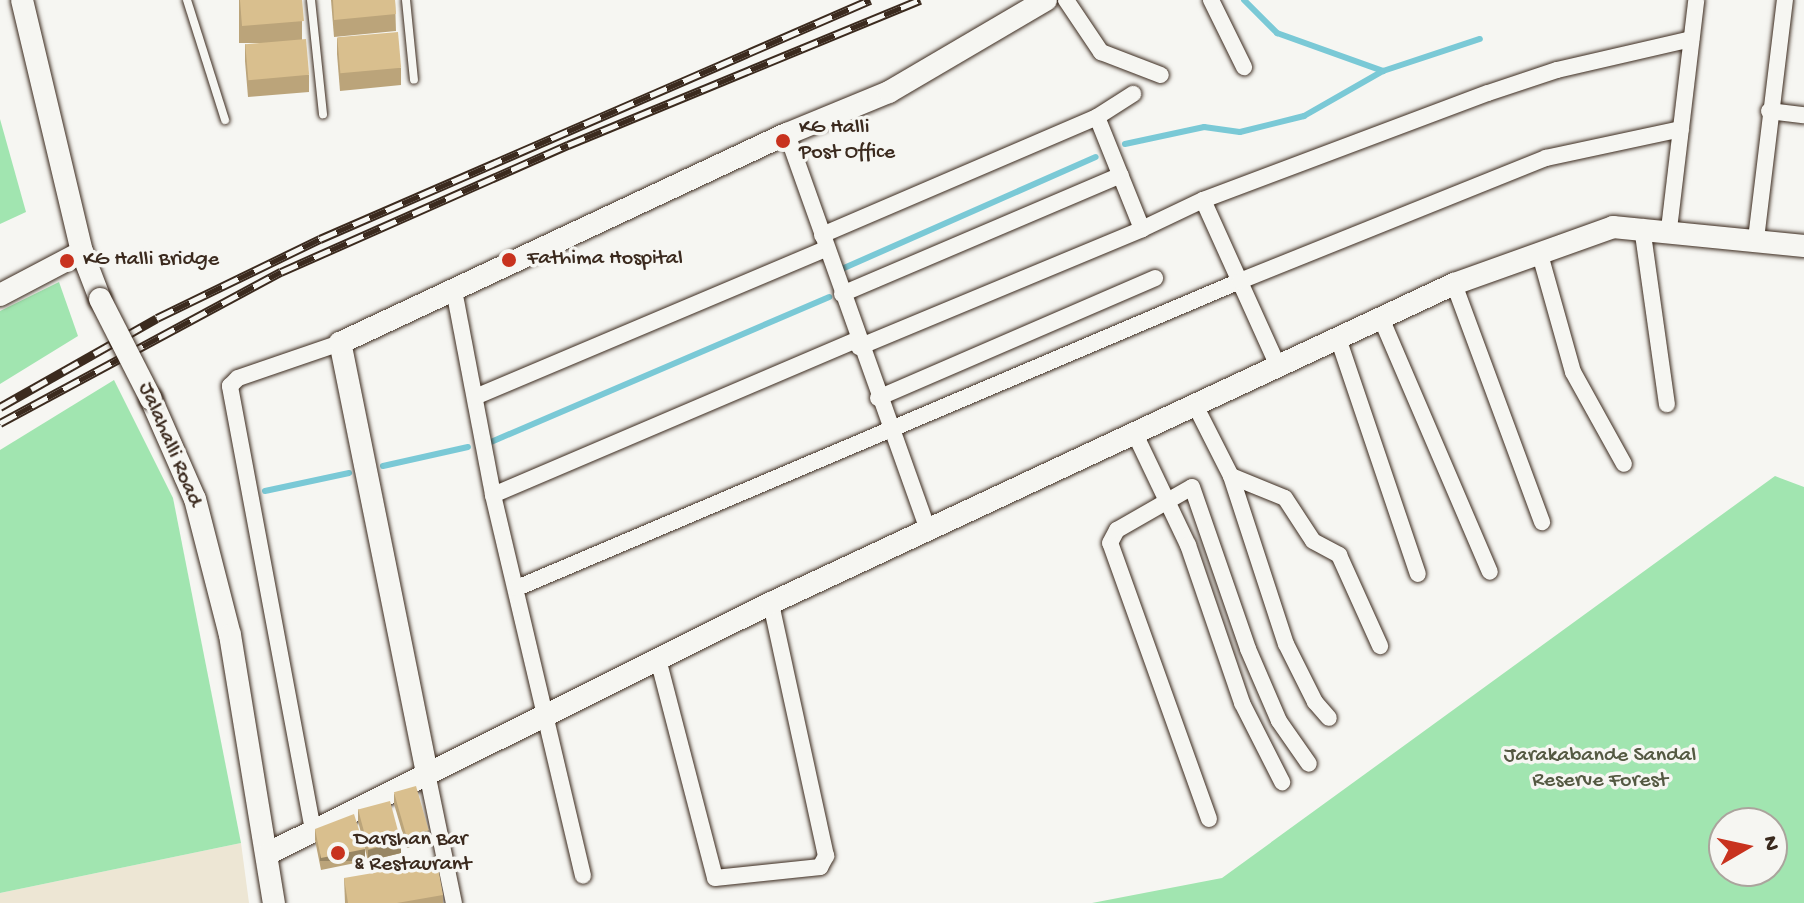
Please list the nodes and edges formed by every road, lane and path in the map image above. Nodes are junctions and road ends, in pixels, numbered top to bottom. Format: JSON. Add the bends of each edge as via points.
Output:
{"nodes":[{"id":1,"x":22,"y":0,"type":"edge"},
{"id":2,"x":187,"y":0,"type":"edge"},
{"id":3,"x":311,"y":0,"type":"edge"},
{"id":4,"x":406,"y":0,"type":"edge"},
{"id":5,"x":1046,"y":0,"type":"edge"},
{"id":6,"x":1066,"y":0,"type":"edge"},
{"id":7,"x":1211,"y":0,"type":"edge"},
{"id":8,"x":1785,"y":0,"type":"edge"},
{"id":9,"x":1696,"y":1,"type":"edge"},
{"id":10,"x":1691,"y":39,"type":"junction"},
{"id":11,"x":1244,"y":67,"type":"dead end"},
{"id":12,"x":1161,"y":75,"type":"dead end"},
{"id":13,"x":414,"y":80,"type":"dead end"},
{"id":14,"x":1133,"y":94,"type":"dead end"},
{"id":15,"x":1769,"y":111,"type":"junction"},
{"id":16,"x":323,"y":114,"type":"dead end"},
{"id":17,"x":1804,"y":115,"type":"edge"},
{"id":18,"x":1097,"y":117,"type":"junction"},
{"id":19,"x":225,"y":120,"type":"dead end"},
{"id":20,"x":1681,"y":129,"type":"junction"},
{"id":21,"x":787,"y":134,"type":"junction"},
{"id":22,"x":1121,"y":175,"type":"junction"},
{"id":23,"x":1203,"y":200,"type":"junction"},
{"id":24,"x":1642,"y":227,"type":"junction"},
{"id":25,"x":1142,"y":229,"type":"junction"},
{"id":26,"x":1669,"y":229,"type":"junction"},
{"id":27,"x":1756,"y":239,"type":"junction"},
{"id":28,"x":824,"y":242,"type":"junction"},
{"id":29,"x":1804,"y":246,"type":"edge"},
{"id":30,"x":1539,"y":251,"type":"junction"},
{"id":31,"x":82,"y":252,"type":"junction"},
{"id":32,"x":1155,"y":278,"type":"dead end"},
{"id":33,"x":1240,"y":281,"type":"junction"},
{"id":34,"x":1454,"y":284,"type":"junction"},
{"id":35,"x":454,"y":290,"type":"junction"},
{"id":36,"x":842,"y":294,"type":"junction"},
{"id":37,"x":0,"y":295,"type":"edge"},
{"id":38,"x":1381,"y":318,"type":"junction"},
{"id":39,"x":1338,"y":338,"type":"junction"},
{"id":40,"x":340,"y":343,"type":"junction"},
{"id":41,"x":858,"y":343,"type":"junction"},
{"id":42,"x":1278,"y":366,"type":"junction"},
{"id":43,"x":475,"y":397,"type":"junction"},
{"id":44,"x":878,"y":398,"type":"junction"},
{"id":45,"x":1667,"y":404,"type":"dead end"},
{"id":46,"x":1195,"y":405,"type":"junction"},
{"id":47,"x":891,"y":433,"type":"junction"},
{"id":48,"x":1135,"y":434,"type":"junction"},
{"id":49,"x":1624,"y":464,"type":"dead end"},
{"id":50,"x":1231,"y":476,"type":"junction"},
{"id":51,"x":493,"y":495,"type":"junction"},
{"id":52,"x":1168,"y":499,"type":"junction"},
{"id":53,"x":1542,"y":522,"type":"dead end"},
{"id":54,"x":928,"y":531,"type":"junction"},
{"id":55,"x":1490,"y":572,"type":"dead end"},
{"id":56,"x":1418,"y":574,"type":"dead end"},
{"id":57,"x":517,"y":588,"type":"junction"},
{"id":58,"x":771,"y":603,"type":"junction"},
{"id":59,"x":1380,"y":646,"type":"dead end"},
{"id":60,"x":658,"y":659,"type":"junction"},
{"id":61,"x":548,"y":711,"type":"junction"},
{"id":62,"x":1329,"y":718,"type":"dead end"},
{"id":63,"x":1309,"y":764,"type":"dead end"},
{"id":64,"x":427,"y":773,"type":"junction"},
{"id":65,"x":1282,"y":782,"type":"dead end"},
{"id":66,"x":1209,"y":819,"type":"dead end"},
{"id":67,"x":313,"y":830,"type":"junction"},
{"id":68,"x":269,"y":853,"type":"junction"},
{"id":69,"x":583,"y":875,"type":"dead end"},
{"id":70,"x":274,"y":903,"type":"edge"},
{"id":71,"x":454,"y":903,"type":"edge"}],
"edges":[{"from":1,"to":31,"type":"main road","name":"Jalahalli Road"},
{"from":2,"to":19,"type":"lane"},
{"from":3,"to":16,"type":"lane"},
{"from":4,"to":13,"type":"lane"},
{"from":5,"to":21,"type":"main road","via":[[889,92]]},
{"from":6,"to":12,"type":"street","via":[[1101,52]]},
{"from":7,"to":11,"type":"street"},
{"from":8,"to":15,"type":"street"},
{"from":9,"to":10,"type":"street"},
{"from":10,"to":20,"type":"street"},
{"from":10,"to":23,"type":"street","via":[[1529,79]]},
{"from":14,"to":18,"type":"street"},
{"from":15,"to":17,"type":"street"},
{"from":15,"to":27,"type":"street"},
{"from":18,"to":22,"type":"street"},
{"from":18,"to":28,"type":"street"},
{"from":20,"to":26,"type":"street"},
{"from":20,"to":33,"type":"street","via":[[1546,158]]},
{"from":21,"to":28,"type":"street"},
{"from":21,"to":35,"type":"main road"},
{"from":22,"to":25,"type":"street"},
{"from":22,"to":36,"type":"street"},
{"from":23,"to":25,"type":"street"},
{"from":23,"to":33,"type":"street"},
{"from":24,"to":26,"type":"main road"},
{"from":24,"to":30,"type":"main road","via":[[1590,231]]},
{"from":24,"to":45,"type":"street"},
{"from":25,"to":41,"type":"street"},
{"from":26,"to":27,"type":"main road"},
{"from":27,"to":29,"type":"main road"},
{"from":28,"to":36,"type":"street"},
{"from":28,"to":43,"type":"street"},
{"from":30,"to":34,"type":"main road"},
{"from":30,"to":49,"type":"street","via":[[1573,372]]},
{"from":31,"to":37,"type":"main road"},
{"from":31,"to":68,"type":"main road","name":"Jalahalli Road","bridge":true,"via":[[195,499],[230,635]]},
{"from":32,"to":44,"type":"street"},
{"from":33,"to":42,"type":"street"},
{"from":33,"to":47,"type":"street"},
{"from":34,"to":38,"type":"main road"},
{"from":34,"to":53,"type":"street"},
{"from":35,"to":40,"type":"main road"},
{"from":35,"to":43,"type":"street"},
{"from":36,"to":41,"type":"street"},
{"from":38,"to":39,"type":"main road"},
{"from":38,"to":55,"type":"street"},
{"from":39,"to":42,"type":"main road"},
{"from":39,"to":56,"type":"street"},
{"from":40,"to":64,"type":"main road"},
{"from":40,"to":67,"type":"street","via":[[238,378],[230,386]]},
{"from":41,"to":44,"type":"street"},
{"from":41,"to":51,"type":"street"},
{"from":42,"to":46,"type":"main road"},
{"from":43,"to":51,"type":"street"},
{"from":44,"to":47,"type":"street"},
{"from":46,"to":48,"type":"main road"},
{"from":46,"to":50,"type":"street"},
{"from":47,"to":54,"type":"street"},
{"from":47,"to":57,"type":"street"},
{"from":48,"to":52,"type":"street"},
{"from":48,"to":54,"type":"main road"},
{"from":50,"to":59,"type":"street","via":[[1285,498],[1313,541],[1339,555]]},
{"from":50,"to":62,"type":"street","via":[[1286,644],[1315,702]]},
{"from":51,"to":57,"type":"street"},
{"from":52,"to":63,"type":"street","via":[[1192,487],[1248,649],[1279,721]]},
{"from":52,"to":65,"type":"street","via":[[1242,703]]},
{"from":52,"to":66,"type":"street","via":[[1117,530],[1110,543]]},
{"from":54,"to":58,"type":"main road"},
{"from":57,"to":61,"type":"street"},
{"from":58,"to":60,"type":"main road"},
{"from":58,"to":60,"type":"street","via":[[826,856],[820,867],[715,878]]},
{"from":60,"to":61,"type":"main road"},
{"from":61,"to":64,"type":"main road"},
{"from":61,"to":69,"type":"street"},
{"from":64,"to":67,"type":"main road"},
{"from":64,"to":71,"type":"street"},
{"from":67,"to":68,"type":"main road"},
{"from":68,"to":70,"type":"main road","name":"Jalahalli Road"}]}
